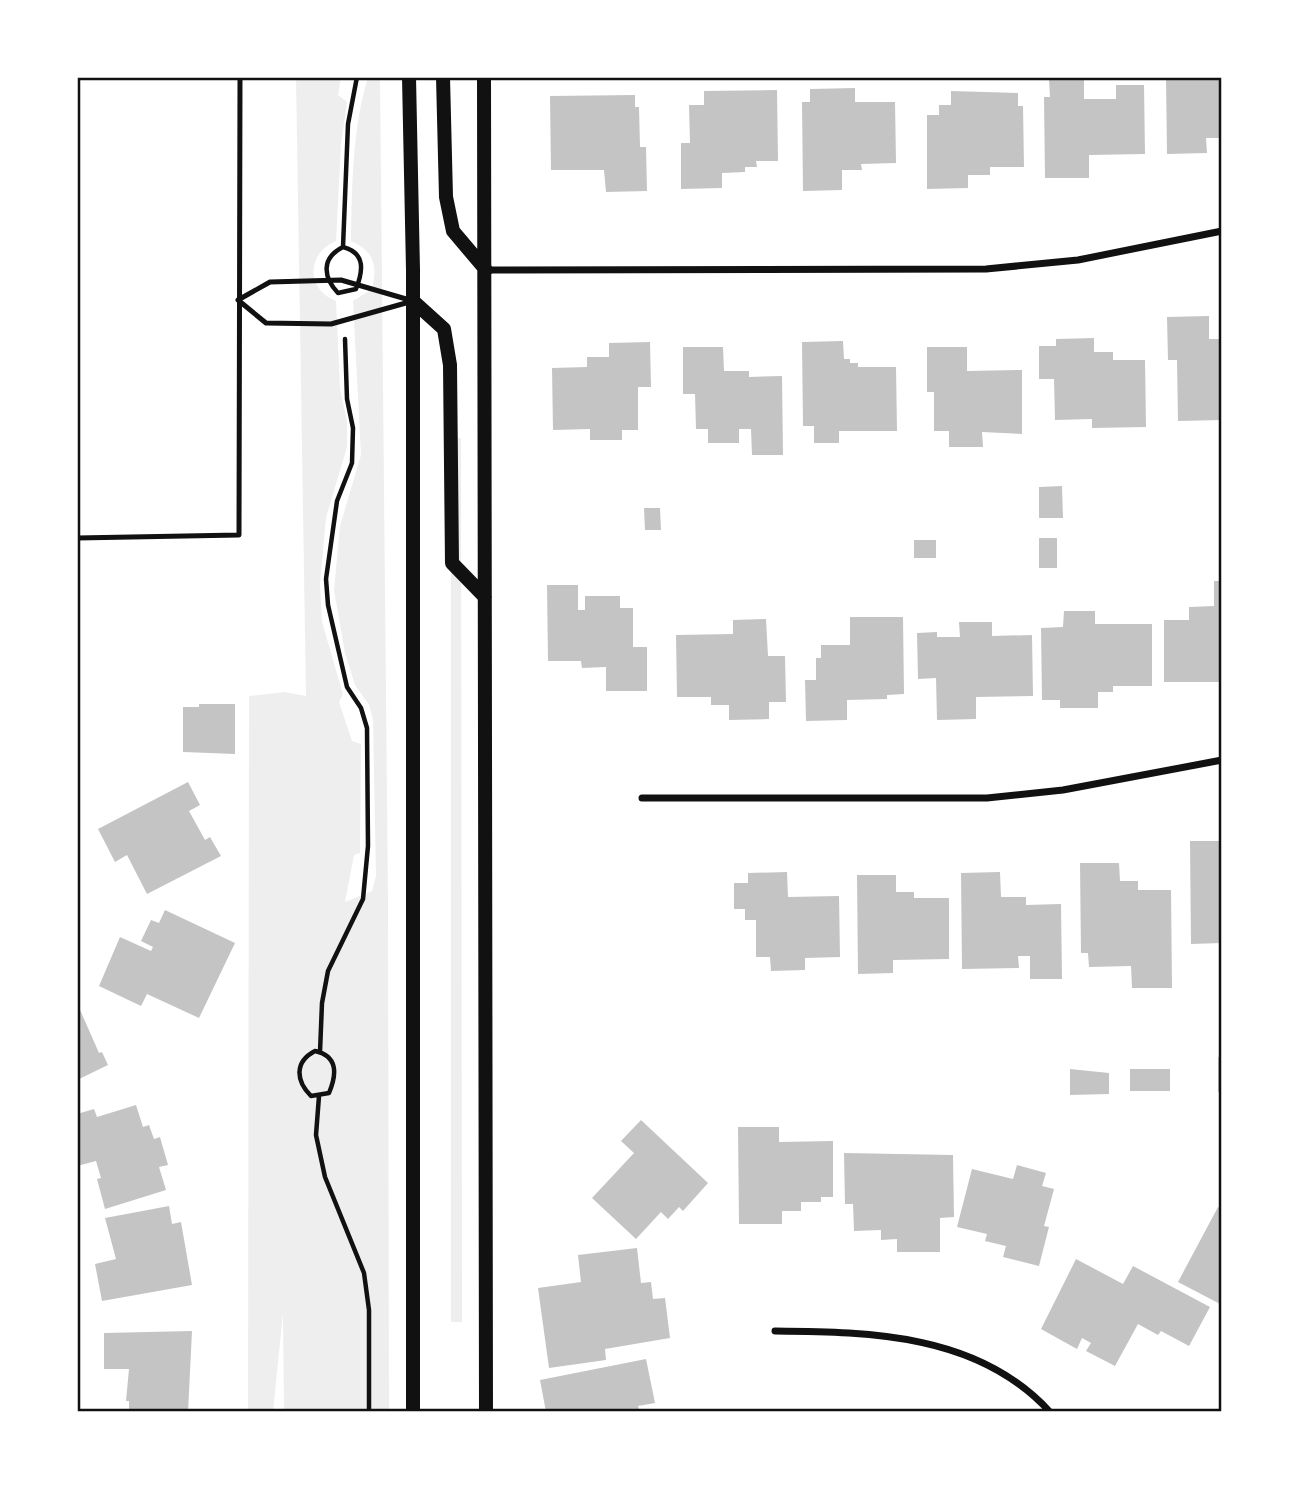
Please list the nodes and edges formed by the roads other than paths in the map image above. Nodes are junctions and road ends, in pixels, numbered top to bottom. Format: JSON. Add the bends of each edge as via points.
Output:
{"nodes":[{"id":1,"x":240,"y":77,"type":"edge"},
{"id":2,"x":409,"y":77,"type":"edge"},
{"id":3,"x":443,"y":77,"type":"edge"},
{"id":4,"x":484,"y":77,"type":"edge"},
{"id":5,"x":1222,"y":231,"type":"edge"},
{"id":6,"x":486,"y":270,"type":"junction"},
{"id":7,"x":238,"y":300,"type":"junction"},
{"id":8,"x":413,"y":301,"type":"junction"},
{"id":9,"x":77,"y":538,"type":"edge"},
{"id":10,"x":485,"y":597,"type":"junction"},
{"id":11,"x":1222,"y":760,"type":"edge"},
{"id":12,"x":642,"y":798,"type":"dead end"},
{"id":13,"x":775,"y":1331,"type":"dead end"},
{"id":14,"x":413,"y":1412,"type":"edge"},
{"id":15,"x":486,"y":1412,"type":"edge"},
{"id":16,"x":1050,"y":1412,"type":"edge"}],
"edges":[{"from":1,"to":7,"type":"lane"},
{"from":2,"to":8,"type":"main road"},
{"from":3,"to":6,"type":"main road","via":[[446,197],[453,231]]},
{"from":4,"to":6,"type":"main road"},
{"from":5,"to":6,"type":"street","via":[[1078,260],[986,269]]},
{"from":6,"to":10,"type":"main road"},
{"from":7,"to":8,"type":"lane","via":[[270,282],[341,281]]},
{"from":7,"to":8,"type":"lane","via":[[266,323],[331,324]]},
{"from":7,"to":9,"type":"lane","via":[[239,535]]},
{"from":8,"to":10,"type":"main road","via":[[444,329],[450,365],[452,563]]},
{"from":8,"to":14,"type":"main road"},
{"from":10,"to":15,"type":"main road"},
{"from":11,"to":12,"type":"street","via":[[1063,790],[987,798]]},
{"from":13,"to":16,"type":"street","via":[[910,1338],[959,1353],[1005,1376]]}]}
